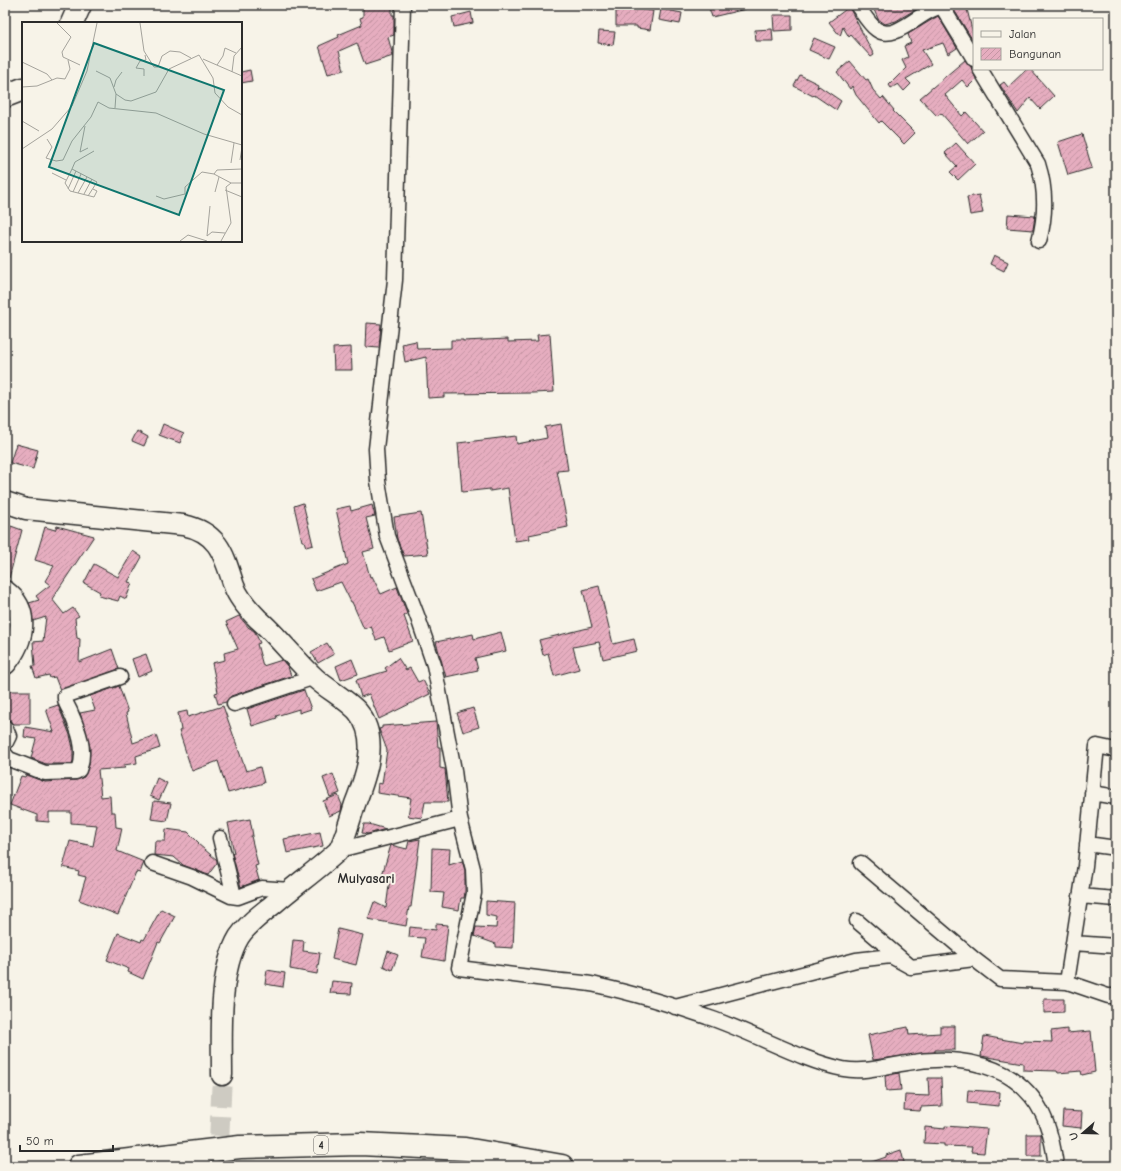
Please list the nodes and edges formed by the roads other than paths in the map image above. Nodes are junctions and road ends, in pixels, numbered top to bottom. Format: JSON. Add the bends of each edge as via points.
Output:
{"nodes":[{"id":1,"x":80,"y":5,"type":"edge"},
{"id":2,"x":403,"y":5,"type":"edge"},
{"id":3,"x":857,"y":5,"type":"edge"},
{"id":4,"x":72,"y":22,"type":"edge"},
{"id":5,"x":973,"y":57,"type":"edge"},
{"id":6,"x":981,"y":70,"type":"edge"},
{"id":7,"x":22,"y":89,"type":"edge"},
{"id":8,"x":5,"y":96,"type":"edge"},
{"id":9,"x":1038,"y":241,"type":"dead end"},
{"id":10,"x":5,"y":502,"type":"edge"},
{"id":11,"x":5,"y":592,"type":"edge"},
{"id":12,"x":5,"y":663,"type":"edge"},
{"id":13,"x":120,"y":677,"type":"dead end"},
{"id":14,"x":315,"y":677,"type":"junction"},
{"id":15,"x":234,"y":704,"type":"dead end"},
{"id":16,"x":5,"y":727,"type":"edge"},
{"id":17,"x":5,"y":744,"type":"edge"},
{"id":18,"x":1116,"y":750,"type":"edge"},
{"id":19,"x":5,"y":754,"type":"edge"},
{"id":20,"x":1092,"y":793,"type":"junction"},
{"id":21,"x":1116,"y":797,"type":"edge"},
{"id":22,"x":460,"y":819,"type":"junction"},
{"id":23,"x":220,"y":838,"type":"dead end"},
{"id":24,"x":1087,"y":844,"type":"junction"},
{"id":25,"x":1116,"y":848,"type":"edge"},
{"id":26,"x":339,"y":850,"type":"junction"},
{"id":27,"x":152,"y":863,"type":"dead end"},
{"id":28,"x":861,"y":863,"type":"dead end"},
{"id":29,"x":290,"y":890,"type":"junction"},
{"id":30,"x":234,"y":896,"type":"junction"},
{"id":31,"x":1080,"y":896,"type":"junction"},
{"id":32,"x":1116,"y":899,"type":"edge"},
{"id":33,"x":857,"y":920,"type":"dead end"},
{"id":34,"x":1073,"y":943,"type":"junction"},
{"id":35,"x":1116,"y":946,"type":"edge"},
{"id":36,"x":974,"y":959,"type":"junction"},
{"id":37,"x":911,"y":967,"type":"junction"},
{"id":38,"x":1067,"y":982,"type":"junction"},
{"id":39,"x":1116,"y":996,"type":"edge"},
{"id":40,"x":675,"y":1008,"type":"junction"},
{"id":41,"x":222,"y":1075,"type":"tunnel mouth"},
{"id":42,"x":79,"y":1166,"type":"edge"},
{"id":43,"x":562,"y":1166,"type":"edge"},
{"id":44,"x":1056,"y":1166,"type":"edge"}],
"edges":[{"from":1,"to":4,"type":"main road"},
{"from":2,"to":22,"type":"street","via":[[394,280],[376,449],[378,481],[387,536],[434,665],[454,770]]},
{"from":3,"to":5,"type":"street","via":[[875,29],[885,32],[903,27],[940,7]]},
{"from":6,"to":9,"type":"street","via":[[1038,164],[1044,191],[1043,224]]},
{"from":7,"to":8,"type":"main road"},
{"from":10,"to":14,"type":"main road","via":[[26,509],[183,525],[201,530],[218,546],[235,587],[254,615]]},
{"from":11,"to":12,"type":"main road","via":[[14,598],[19,607],[22,629]]},
{"from":13,"to":19,"type":"street","via":[[65,696],[82,746],[79,770],[69,773],[45,773],[10,759]]},
{"from":14,"to":15,"type":"street"},
{"from":14,"to":26,"type":"main road","via":[[358,712],[369,742],[366,774]]},
{"from":16,"to":17,"type":"street","via":[[9,736]]},
{"from":18,"to":20,"type":"street","via":[[1097,746]]},
{"from":20,"to":21,"type":"street"},
{"from":20,"to":24,"type":"street"},
{"from":22,"to":26,"type":"street"},
{"from":22,"to":40,"type":"street","via":[[471,858],[474,893],[458,968],[599,986]]},
{"from":23,"to":30,"type":"street"},
{"from":24,"to":25,"type":"street"},
{"from":24,"to":31,"type":"street"},
{"from":26,"to":29,"type":"main road"},
{"from":27,"to":30,"type":"street"},
{"from":28,"to":36,"type":"street"},
{"from":29,"to":30,"type":"street","via":[[259,888],[242,896]]},
{"from":29,"to":41,"type":"main road","via":[[247,927],[233,948],[224,991]]},
{"from":31,"to":32,"type":"street"},
{"from":31,"to":34,"type":"street"},
{"from":33,"to":37,"type":"street"},
{"from":34,"to":35,"type":"street"},
{"from":34,"to":38,"type":"street"},
{"from":36,"to":37,"type":"street"},
{"from":36,"to":38,"type":"street","via":[[1000,979]]},
{"from":37,"to":40,"type":"street","via":[[891,956],[856,960]]},
{"from":38,"to":39,"type":"street","via":[[1108,996]]},
{"from":40,"to":44,"type":"street","via":[[708,1017],[843,1069],[867,1070],[936,1060],[968,1062],[989,1068],[1018,1083],[1036,1102],[1052,1135]]},
{"from":42,"to":43,"type":"main road","number":"4","via":[[240,1147],[360,1144],[465,1149]]}]}
